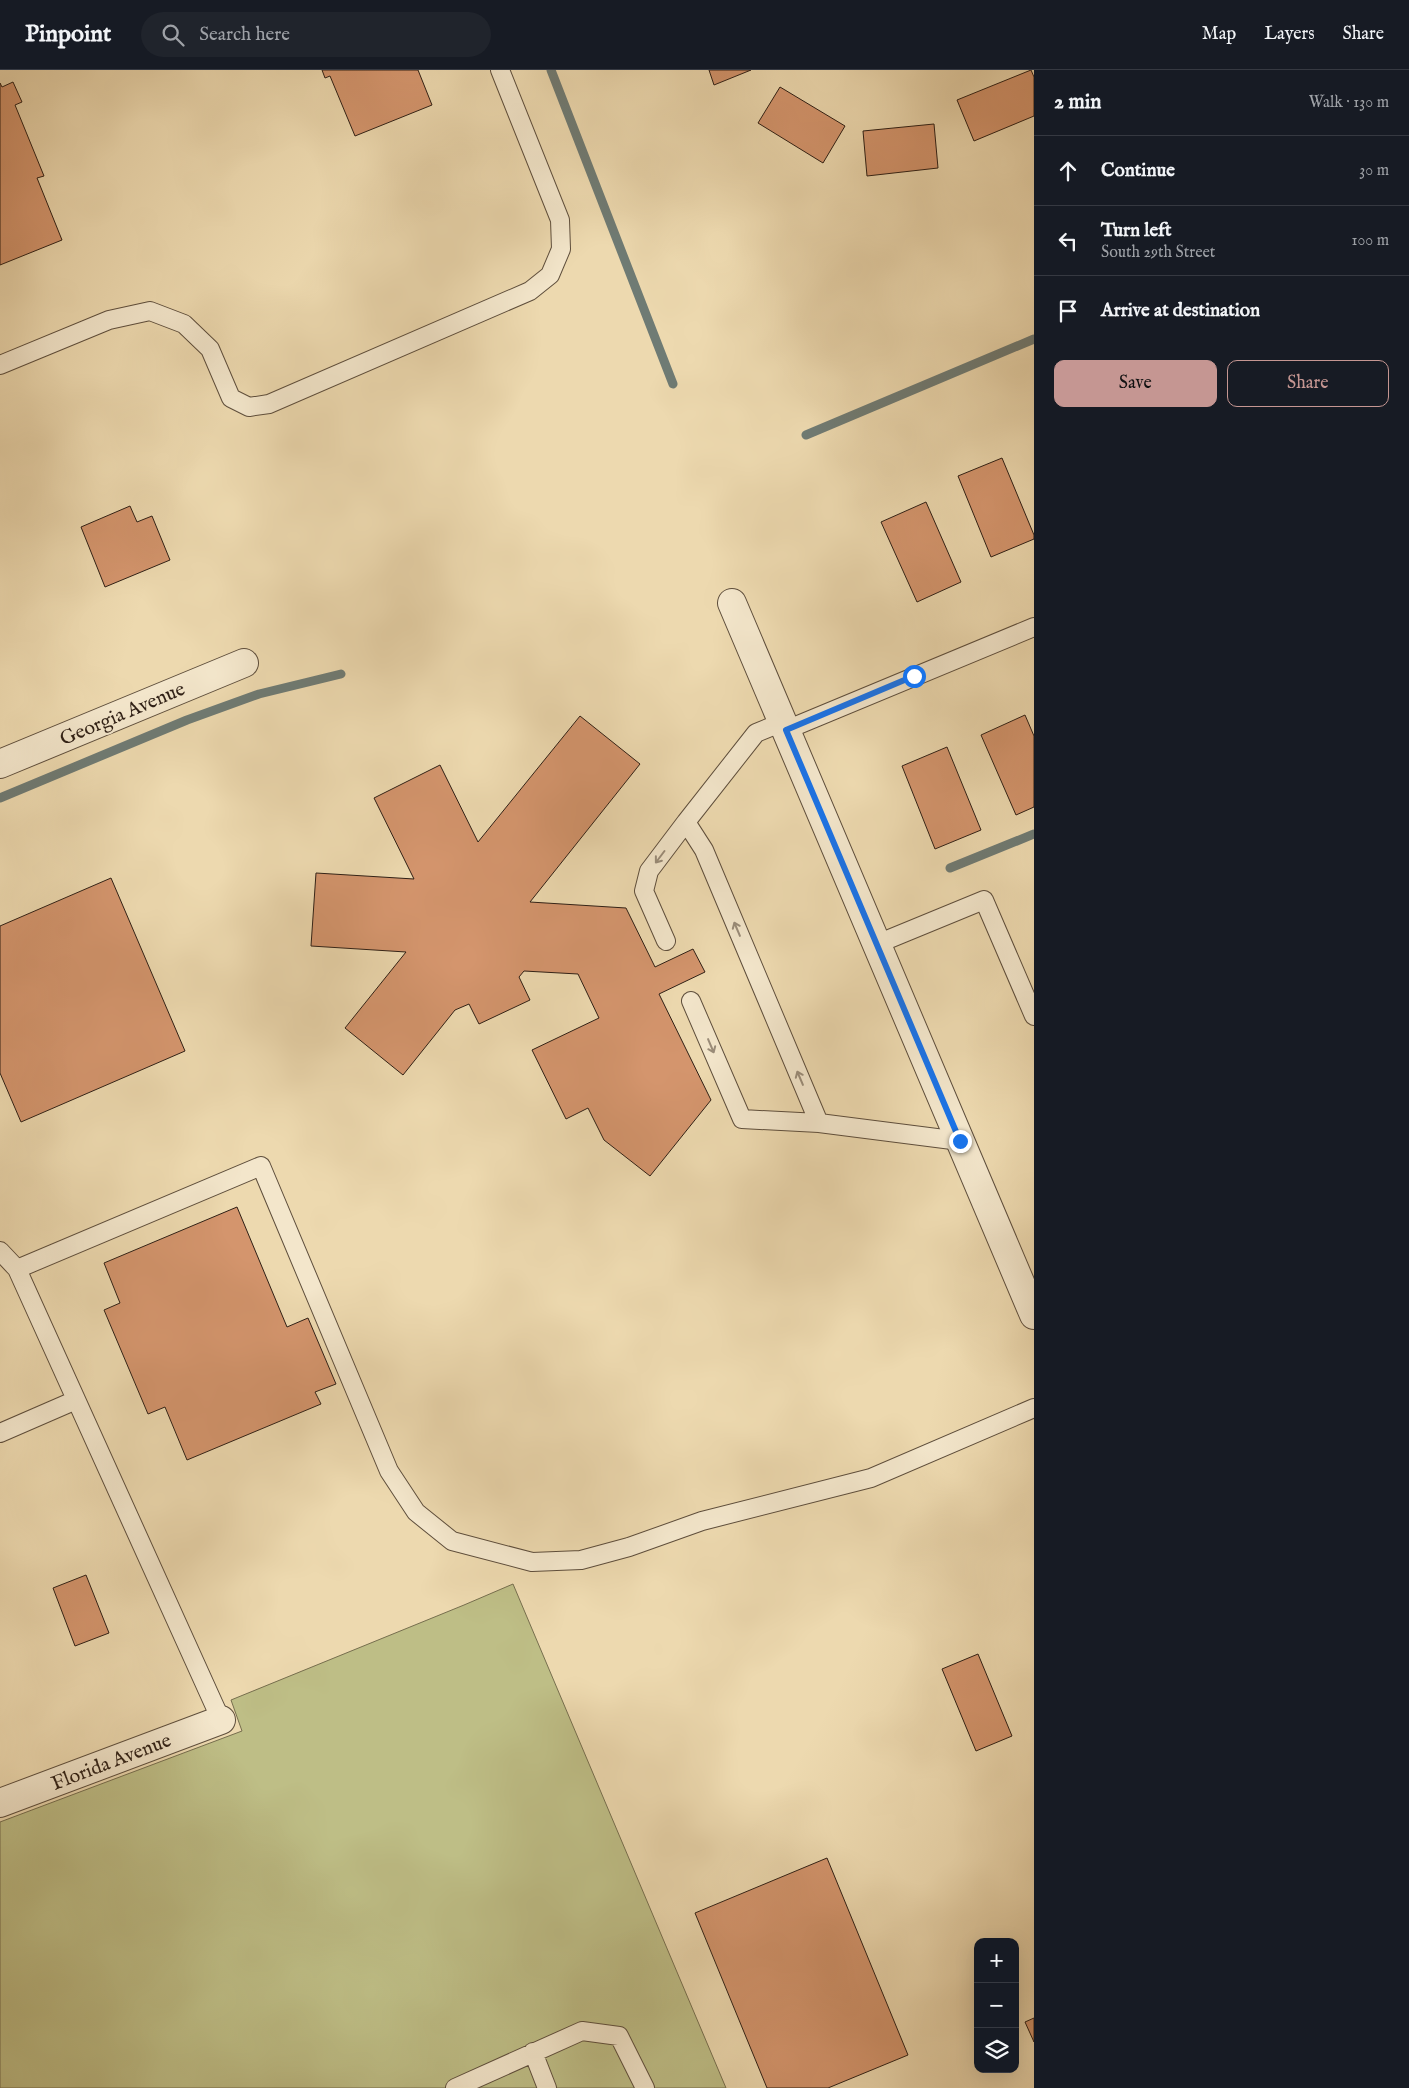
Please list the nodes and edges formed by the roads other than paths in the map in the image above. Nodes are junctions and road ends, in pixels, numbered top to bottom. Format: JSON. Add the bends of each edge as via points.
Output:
{"nodes":[{"id":1,"x":500,"y":70,"type":"edge"},
{"id":2,"x":0,"y":365,"type":"edge"},
{"id":3,"x":732,"y":603,"type":"dead end"},
{"id":4,"x":1034,"y":627,"type":"edge"},
{"id":5,"x":244,"y":663,"type":"dead end"},
{"id":6,"x":784,"y":726,"type":"junction"},
{"id":7,"x":0,"y":764,"type":"edge"},
{"id":8,"x":686,"y":822,"type":"junction"},
{"id":9,"x":666,"y":941,"type":"dead end"},
{"id":10,"x":877,"y":944,"type":"junction"},
{"id":11,"x":692,"y":1001,"type":"dead end"},
{"id":12,"x":1034,"y":1016,"type":"edge"},
{"id":13,"x":819,"y":1123,"type":"junction"},
{"id":14,"x":960,"y":1141,"type":"junction"},
{"id":15,"x":0,"y":1251,"type":"edge"},
{"id":16,"x":17,"y":1269,"type":"junction"},
{"id":17,"x":1034,"y":1315,"type":"edge"},
{"id":18,"x":76,"y":1400,"type":"junction"},
{"id":19,"x":1034,"y":1408,"type":"edge"},
{"id":20,"x":0,"y":1433,"type":"edge"},
{"id":21,"x":221,"y":1720,"type":"joint"},
{"id":22,"x":0,"y":1803,"type":"edge"},
{"id":23,"x":533,"y":2052,"type":"junction"},
{"id":24,"x":455,"y":2088,"type":"edge"},
{"id":25,"x":547,"y":2088,"type":"edge"},
{"id":26,"x":645,"y":2088,"type":"edge"}],
"edges":[{"from":1,"to":2,"type":"lane","via":[[560,220],[561,250],[550,276],[530,291],[269,404],[249,407],[231,398],[210,349],[184,324],[150,311],[110,320]]},
{"from":3,"to":6,"type":"street"},
{"from":4,"to":6,"type":"lane"},
{"from":5,"to":7,"type":"street","name":"Georgia Avenue"},
{"from":6,"to":8,"type":"lane","via":[[756,733]]},
{"from":6,"to":10,"type":"street"},
{"from":8,"to":9,"type":"lane","one_way":true,"via":[[649,871],[644,891]]},
{"from":13,"to":8,"type":"lane","one_way":true,"via":[[704,850]]},
{"from":10,"to":12,"type":"lane","via":[[984,900]]},
{"from":10,"to":14,"type":"street"},
{"from":11,"to":13,"type":"lane","one_way":true,"via":[[742,1119]]},
{"from":13,"to":14,"type":"lane"},
{"from":14,"to":17,"type":"street"},
{"from":15,"to":16,"type":"lane"},
{"from":16,"to":18,"type":"lane"},
{"from":16,"to":19,"type":"lane","via":[[261,1166],[389,1471],[416,1512],[452,1541],[532,1562],[581,1560],[702,1521],[871,1478]]},
{"from":18,"to":20,"type":"lane"},
{"from":18,"to":21,"type":"lane"},
{"from":21,"to":22,"type":"street","name":"Florida Avenue"},
{"from":23,"to":24,"type":"lane"},
{"from":23,"to":25,"type":"lane"},
{"from":23,"to":26,"type":"lane","via":[[582,2031],[619,2036]]}]}
